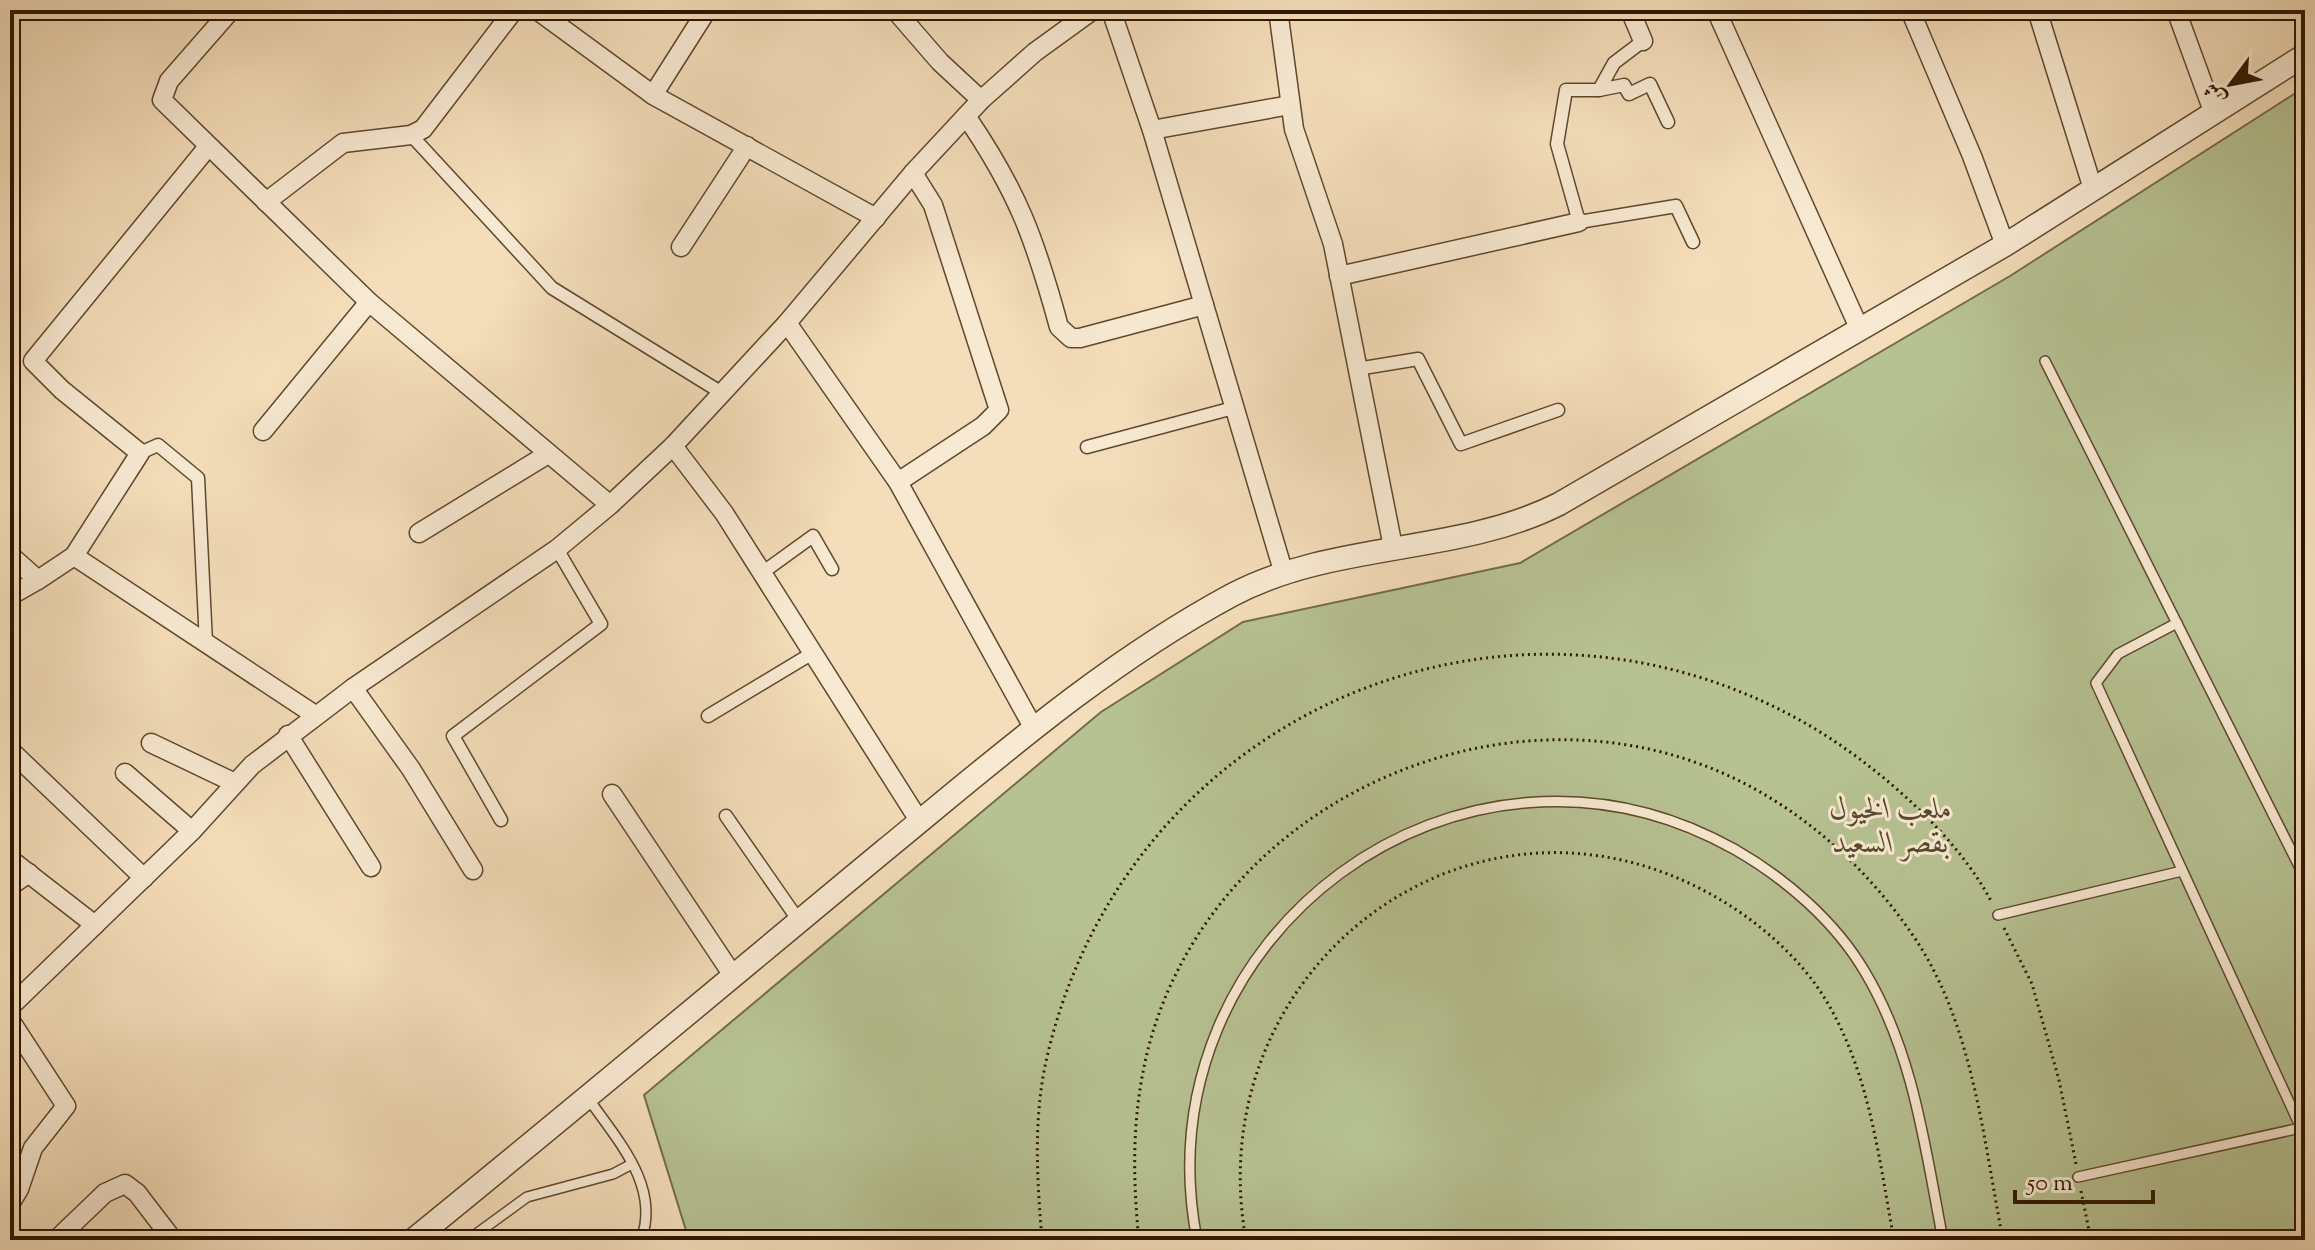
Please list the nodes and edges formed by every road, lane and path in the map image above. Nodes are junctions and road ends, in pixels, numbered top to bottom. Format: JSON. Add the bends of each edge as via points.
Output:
{"nodes":[{"id":1,"x":514,"y":10,"type":"edge"},
{"id":2,"x":537,"y":10,"type":"edge"},
{"id":3,"x":707,"y":10,"type":"edge"},
{"id":4,"x":895,"y":10,"type":"edge"},
{"id":5,"x":1093,"y":10,"type":"edge"},
{"id":6,"x":1111,"y":10,"type":"edge"},
{"id":7,"x":1278,"y":10,"type":"edge"},
{"id":8,"x":1630,"y":10,"type":"edge"},
{"id":9,"x":1716,"y":10,"type":"edge"},
{"id":10,"x":1910,"y":10,"type":"edge"},
{"id":11,"x":2037,"y":10,"type":"edge"},
{"id":12,"x":2176,"y":10,"type":"edge"},
{"id":13,"x":221,"y":13,"type":"edge"},
{"id":14,"x":1643,"y":41,"type":"joint"},
{"id":15,"x":2305,"y":55,"type":"edge"},
{"id":16,"x":1599,"y":90,"type":"junction"},
{"id":17,"x":653,"y":95,"type":"junction"},
{"id":18,"x":981,"y":100,"type":"junction"},
{"id":19,"x":1290,"y":105,"type":"junction"},
{"id":20,"x":2214,"y":114,"type":"junction"},
{"id":21,"x":966,"y":116,"type":"junction"},
{"id":22,"x":1668,"y":122,"type":"dead end"},
{"id":23,"x":1152,"y":130,"type":"junction"},
{"id":24,"x":411,"y":135,"type":"junction"},
{"id":25,"x":747,"y":146,"type":"junction"},
{"id":26,"x":207,"y":148,"type":"junction"},
{"id":27,"x":913,"y":173,"type":"junction"},
{"id":28,"x":2093,"y":189,"type":"junction"},
{"id":29,"x":266,"y":202,"type":"junction"},
{"id":30,"x":876,"y":218,"type":"junction"},
{"id":31,"x":1579,"y":222,"type":"junction"},
{"id":32,"x":1693,"y":242,"type":"dead end"},
{"id":33,"x":2005,"y":245,"type":"junction"},
{"id":34,"x":681,"y":247,"type":"dead end"},
{"id":35,"x":1339,"y":276,"type":"junction"},
{"id":36,"x":369,"y":302,"type":"junction"},
{"id":37,"x":1204,"y":305,"type":"junction"},
{"id":38,"x":787,"y":323,"type":"junction"},
{"id":39,"x":1860,"y":330,"type":"junction"},
{"id":40,"x":2045,"y":361,"type":"dead end"},
{"id":41,"x":1357,"y":369,"type":"junction"},
{"id":42,"x":722,"y":393,"type":"junction"},
{"id":43,"x":1237,"y":407,"type":"junction"},
{"id":44,"x":1558,"y":410,"type":"dead end"},
{"id":45,"x":263,"y":431,"type":"dead end"},
{"id":46,"x":673,"y":446,"type":"junction"},
{"id":47,"x":1087,"y":447,"type":"dead end"},
{"id":48,"x":140,"y":453,"type":"junction"},
{"id":49,"x":548,"y":454,"type":"junction"},
{"id":50,"x":898,"y":482,"type":"junction"},
{"id":51,"x":610,"y":505,"type":"junction"},
{"id":52,"x":419,"y":533,"type":"dead end"},
{"id":53,"x":1393,"y":547,"type":"junction"},
{"id":54,"x":557,"y":549,"type":"junction"},
{"id":55,"x":10,"y":555,"type":"edge"},
{"id":56,"x":74,"y":556,"type":"junction"},
{"id":57,"x":832,"y":569,"type":"dead end"},
{"id":58,"x":762,"y":573,"type":"junction"},
{"id":59,"x":1284,"y":574,"type":"junction"},
{"id":60,"x":38,"y":580,"type":"junction"},
{"id":61,"x":10,"y":596,"type":"edge"},
{"id":62,"x":2177,"y":623,"type":"junction"},
{"id":63,"x":206,"y":643,"type":"junction"},
{"id":64,"x":811,"y":654,"type":"junction"},
{"id":65,"x":353,"y":688,"type":"junction"},
{"id":66,"x":315,"y":715,"type":"junction"},
{"id":67,"x":708,"y":716,"type":"dead end"},
{"id":68,"x":1033,"y":727,"type":"junction"},
{"id":69,"x":288,"y":735,"type":"junction"},
{"id":70,"x":151,"y":743,"type":"dead end"},
{"id":71,"x":10,"y":750,"type":"edge"},
{"id":72,"x":125,"y":773,"type":"dead end"},
{"id":73,"x":235,"y":783,"type":"junction"},
{"id":74,"x":612,"y":794,"type":"dead end"},
{"id":75,"x":726,"y":816,"type":"dead end"},
{"id":76,"x":501,"y":820,"type":"dead end"},
{"id":77,"x":920,"y":822,"type":"junction"},
{"id":78,"x":192,"y":831,"type":"junction"},
{"id":79,"x":10,"y":859,"type":"edge"},
{"id":80,"x":371,"y":867,"type":"dead end"},
{"id":81,"x":473,"y":870,"type":"dead end"},
{"id":82,"x":2182,"y":871,"type":"junction"},
{"id":83,"x":29,"y":873,"type":"junction"},
{"id":84,"x":144,"y":878,"type":"junction"},
{"id":85,"x":2305,"y":878,"type":"edge"},
{"id":86,"x":10,"y":886,"type":"edge"},
{"id":87,"x":1998,"y":915,"type":"junction"},
{"id":88,"x":799,"y":921,"type":"junction"},
{"id":89,"x":95,"y":925,"type":"junction"},
{"id":90,"x":732,"y":974,"type":"junction"},
{"id":91,"x":10,"y":1007,"type":"edge"},
{"id":92,"x":10,"y":1020,"type":"edge"},
{"id":93,"x":588,"y":1098,"type":"junction"},
{"id":94,"x":2303,"y":1127,"type":"edge"},
{"id":95,"x":632,"y":1164,"type":"junction"},
{"id":96,"x":2078,"y":1177,"type":"junction"},
{"id":97,"x":10,"y":1204,"type":"edge"},
{"id":98,"x":56,"y":1240,"type":"edge"},
{"id":99,"x":173,"y":1240,"type":"edge"},
{"id":100,"x":413,"y":1240,"type":"edge"},
{"id":101,"x":468,"y":1240,"type":"edge"},
{"id":102,"x":641,"y":1240,"type":"edge"},
{"id":103,"x":1042,"y":1240,"type":"edge"},
{"id":104,"x":1139,"y":1240,"type":"edge"},
{"id":105,"x":1197,"y":1240,"type":"edge"},
{"id":106,"x":1246,"y":1240,"type":"edge"},
{"id":107,"x":1894,"y":1240,"type":"edge"},
{"id":108,"x":1943,"y":1240,"type":"edge"},
{"id":109,"x":2003,"y":1240,"type":"edge"},
{"id":110,"x":2091,"y":1240,"type":"edge"}],
"edges":[{"from":1,"to":24,"type":"street","via":[[423,129]]},
{"from":2,"to":17,"type":"street"},
{"from":3,"to":17,"type":"street"},
{"from":4,"to":18,"type":"street"},
{"from":5,"to":18,"type":"street"},
{"from":6,"to":23,"type":"street"},
{"from":7,"to":19,"type":"street"},
{"from":8,"to":14,"type":"street"},
{"from":9,"to":39,"type":"street"},
{"from":10,"to":33,"type":"street"},
{"from":11,"to":28,"type":"street"},
{"from":12,"to":20,"type":"street"},
{"from":13,"to":26,"type":"street","via":[[169,81],[162,100]]},
{"from":14,"to":16,"type":"street","via":[[1614,63]]},
{"from":15,"to":20,"type":"street"},
{"from":16,"to":22,"type":"street","via":[[1624,85],[1629,94],[1650,84]]},
{"from":16,"to":31,"type":"street","via":[[1566,90],[1557,144]]},
{"from":17,"to":25,"type":"street"},
{"from":18,"to":21,"type":"street"},
{"from":19,"to":23,"type":"street"},
{"from":19,"to":35,"type":"street"},
{"from":20,"to":28,"type":"street"},
{"from":21,"to":27,"type":"street"},
{"from":21,"to":37,"type":"street","via":[[1019,201],[1064,334],[1080,338]]},
{"from":23,"to":37,"type":"street"},
{"from":24,"to":29,"type":"street","via":[[343,143]]},
{"from":24,"to":42,"type":"street","via":[[552,288]]},
{"from":25,"to":30,"type":"street"},
{"from":25,"to":34,"type":"street"},
{"from":26,"to":29,"type":"street"},
{"from":26,"to":48,"type":"street","via":[[33,361]]},
{"from":27,"to":30,"type":"street"},
{"from":27,"to":50,"type":"street","via":[[933,205],[999,410]]},
{"from":28,"to":33,"type":"street"},
{"from":29,"to":36,"type":"street"},
{"from":30,"to":38,"type":"street"},
{"from":31,"to":32,"type":"street","via":[[1676,206]]},
{"from":31,"to":35,"type":"street"},
{"from":33,"to":39,"type":"street"},
{"from":35,"to":41,"type":"street"},
{"from":36,"to":45,"type":"street"},
{"from":36,"to":49,"type":"street"},
{"from":37,"to":43,"type":"street"},
{"from":38,"to":42,"type":"street"},
{"from":38,"to":50,"type":"street"},
{"from":39,"to":53,"type":"street","via":[[1535,516]]},
{"from":40,"to":62,"type":"lane"},
{"from":41,"to":44,"type":"street","via":[[1418,359],[1461,444]]},
{"from":41,"to":53,"type":"street"},
{"from":42,"to":46,"type":"street"},
{"from":43,"to":47,"type":"street"},
{"from":43,"to":59,"type":"street"},
{"from":46,"to":51,"type":"street"},
{"from":46,"to":58,"type":"street"},
{"from":48,"to":56,"type":"street"},
{"from":48,"to":63,"type":"street","via":[[158,445],[198,478]]},
{"from":49,"to":51,"type":"street"},
{"from":49,"to":52,"type":"street"},
{"from":50,"to":68,"type":"street"},
{"from":51,"to":54,"type":"street"},
{"from":53,"to":59,"type":"street"},
{"from":54,"to":65,"type":"street"},
{"from":54,"to":76,"type":"street","via":[[601,624],[453,736]]},
{"from":55,"to":60,"type":"street"},
{"from":56,"to":60,"type":"street"},
{"from":56,"to":63,"type":"street"},
{"from":57,"to":58,"type":"street","via":[[813,536]]},
{"from":58,"to":64,"type":"street"},
{"from":59,"to":68,"type":"street","via":[[1214,606]]},
{"from":60,"to":61,"type":"street"},
{"from":62,"to":82,"type":"lane","via":[[2118,654],[2096,683]]},
{"from":62,"to":85,"type":"lane"},
{"from":63,"to":66,"type":"street"},
{"from":64,"to":67,"type":"street"},
{"from":64,"to":77,"type":"street"},
{"from":65,"to":66,"type":"street"},
{"from":65,"to":81,"type":"street"},
{"from":66,"to":69,"type":"street"},
{"from":68,"to":77,"type":"street"},
{"from":69,"to":73,"type":"street"},
{"from":69,"to":80,"type":"street"},
{"from":70,"to":73,"type":"street"},
{"from":71,"to":84,"type":"street"},
{"from":72,"to":78,"type":"street"},
{"from":73,"to":78,"type":"street"},
{"from":74,"to":90,"type":"street"},
{"from":75,"to":88,"type":"street"},
{"from":77,"to":88,"type":"street"},
{"from":78,"to":84,"type":"street"},
{"from":79,"to":83,"type":"street"},
{"from":82,"to":87,"type":"lane"},
{"from":82,"to":94,"type":"lane"},
{"from":83,"to":86,"type":"street"},
{"from":83,"to":89,"type":"street"},
{"from":84,"to":89,"type":"street"},
{"from":87,"to":96,"type":"path","via":[[2032,984],[2059,1080]]},
{"from":87,"to":103,"type":"path","via":[[1924,813],[1846,746],[1758,696],[1661,664],[1563,652],[1460,660],[1370,684],[1272,733],[1194,794],[1127,872],[1079,958],[1047,1057],[1035,1157]]},
{"from":88,"to":90,"type":"street"},
{"from":89,"to":91,"type":"street"},
{"from":90,"to":93,"type":"street"},
{"from":92,"to":97,"type":"street","via":[[66,1106],[33,1148]]},
{"from":93,"to":95,"type":"lane"},
{"from":93,"to":100,"type":"street"},
{"from":94,"to":96,"type":"lane"},
{"from":95,"to":101,"type":"lane","via":[[613,1174],[536,1193]]},
{"from":95,"to":102,"type":"lane","via":[[645,1193]]},
{"from":96,"to":110,"type":"path"},
{"from":98,"to":99,"type":"street","via":[[105,1193],[125,1184]]},
{"from":104,"to":109,"type":"path","via":[[1132,1154],[1141,1072],[1168,991],[1217,909],[1263,856],[1327,805],[1407,765],[1481,745],[1566,739],[1647,749],[1727,775],[1799,816],[1863,871],[1914,936],[1952,1012],[1974,1091]]},
{"from":105,"to":108,"type":"lane","via":[[1190,1158],[1198,1088],[1221,1017],[1255,957],[1303,901],[1372,851],[1427,823],[1491,806],[1564,800],[1634,809],[1703,832],[1765,867],[1821,914],[1864,970],[1898,1036]]},
{"from":106,"to":107,"type":"path","via":[[1239,1164],[1246,1103],[1266,1042],[1296,989],[1337,940],[1385,903],[1446,873],[1501,857],[1565,853],[1626,860],[1686,880],[1740,911],[1788,952],[1826,1001],[1855,1057],[1872,1117]]}]}
